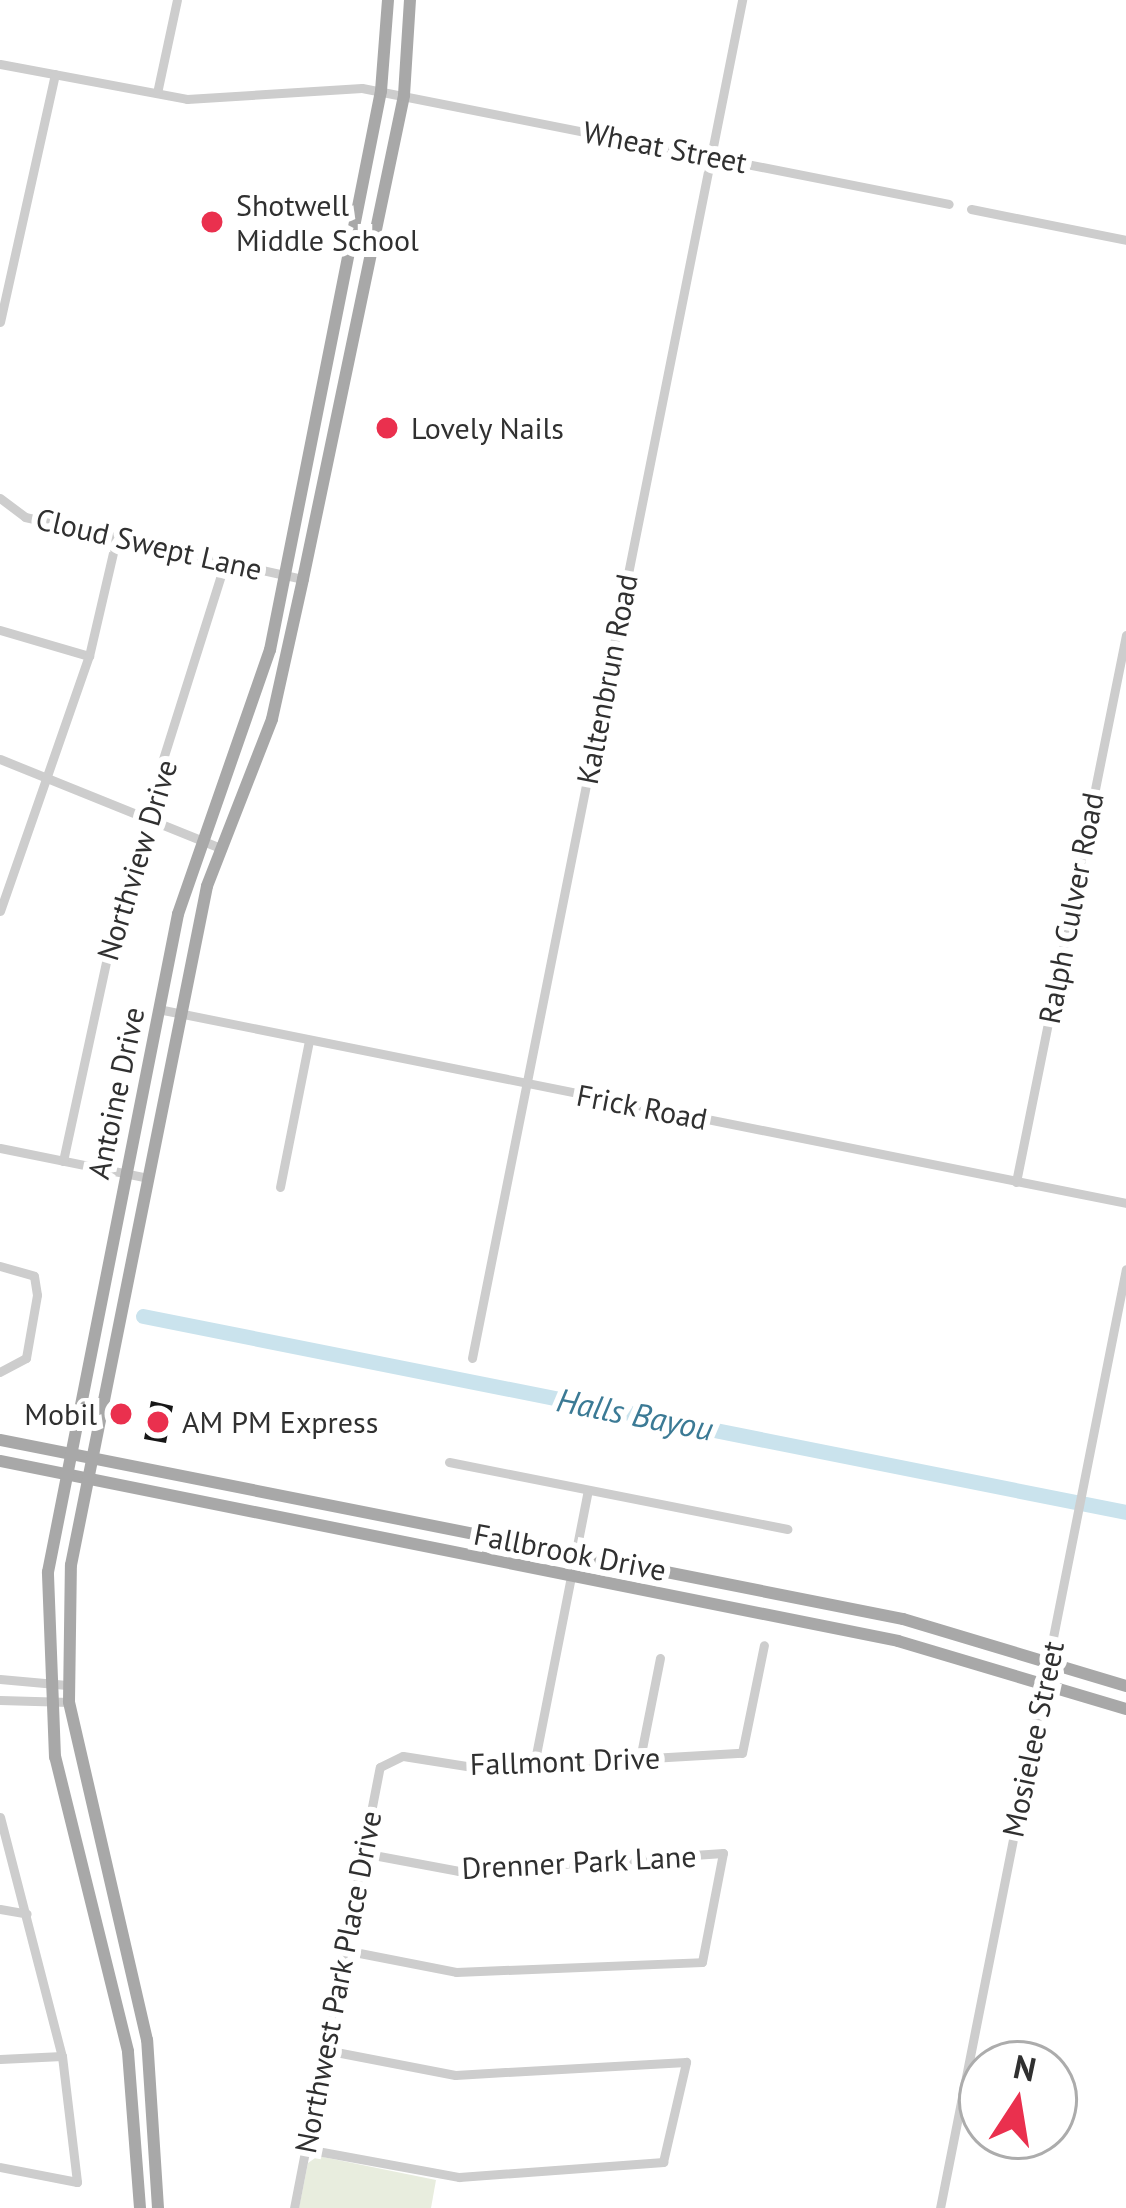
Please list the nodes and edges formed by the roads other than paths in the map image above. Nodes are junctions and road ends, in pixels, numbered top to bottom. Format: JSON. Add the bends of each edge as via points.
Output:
{"nodes":[{"id":1,"x":177,"y":0,"type":"edge"},
{"id":2,"x":388,"y":0,"type":"edge"},
{"id":3,"x":410,"y":0,"type":"edge"},
{"id":4,"x":742,"y":0,"type":"edge"},
{"id":5,"x":0,"y":64,"type":"edge"},
{"id":6,"x":55,"y":74,"type":"junction"},
{"id":7,"x":381,"y":91,"type":"junction"},
{"id":8,"x":157,"y":93,"type":"junction"},
{"id":9,"x":404,"y":95,"type":"junction"},
{"id":10,"x":711,"y":157,"type":"junction"},
{"id":11,"x":949,"y":204,"type":"dead end"},
{"id":12,"x":971,"y":208,"type":"dead end"},
{"id":13,"x":1126,"y":240,"type":"edge"},
{"id":14,"x":0,"y":322,"type":"edge"},
{"id":15,"x":330,"y":353,"type":"junction"},
{"id":16,"x":349,"y":357,"type":"junction"},
{"id":17,"x":0,"y":498,"type":"edge"},
{"id":18,"x":116,"y":540,"type":"junction"},
{"id":19,"x":225,"y":562,"type":"junction"},
{"id":20,"x":284,"y":575,"type":"junction"},
{"id":21,"x":303,"y":579,"type":"junction"},
{"id":22,"x":0,"y":630,"type":"edge"},
{"id":23,"x":1126,"y":635,"type":"edge"},
{"id":24,"x":89,"y":656,"type":"junction"},
{"id":25,"x":0,"y":759,"type":"edge"},
{"id":26,"x":43,"y":776,"type":"junction"},
{"id":27,"x":145,"y":814,"type":"junction"},
{"id":28,"x":200,"y":838,"type":"junction"},
{"id":29,"x":220,"y":848,"type":"junction"},
{"id":30,"x":0,"y":911,"type":"edge"},
{"id":31,"x":158,"y":1009,"type":"junction"},
{"id":32,"x":177,"y":1013,"type":"junction"},
{"id":33,"x":309,"y":1040,"type":"junction"},
{"id":34,"x":526,"y":1084,"type":"junction"},
{"id":35,"x":0,"y":1148,"type":"edge"},
{"id":36,"x":63,"y":1161,"type":"junction"},
{"id":37,"x":123,"y":1173,"type":"junction"},
{"id":38,"x":144,"y":1177,"type":"junction"},
{"id":39,"x":1016,"y":1181,"type":"junction"},
{"id":40,"x":280,"y":1186,"type":"dead end"},
{"id":41,"x":1126,"y":1203,"type":"edge"},
{"id":42,"x":0,"y":1266,"type":"edge"},
{"id":43,"x":1126,"y":1269,"type":"edge"},
{"id":44,"x":472,"y":1358,"type":"dead end"},
{"id":45,"x":0,"y":1372,"type":"edge"},
{"id":46,"x":0,"y":1440,"type":"edge"},
{"id":47,"x":69,"y":1453,"type":"junction"},
{"id":48,"x":91,"y":1458,"type":"junction"},
{"id":49,"x":0,"y":1461,"type":"edge"},
{"id":50,"x":449,"y":1462,"type":"dead end"},
{"id":51,"x":65,"y":1474,"type":"junction"},
{"id":52,"x":86,"y":1478,"type":"junction"},
{"id":53,"x":588,"y":1490,"type":"junction"},
{"id":54,"x":306,"y":1501,"type":"junction"},
{"id":55,"x":302,"y":1522,"type":"junction"},
{"id":56,"x":787,"y":1529,"type":"dead end"},
{"id":57,"x":574,"y":1554,"type":"junction"},
{"id":58,"x":570,"y":1576,"type":"junction"},
{"id":59,"x":764,"y":1645,"type":"dead end"},
{"id":60,"x":660,"y":1658,"type":"dead end"},
{"id":61,"x":1046,"y":1660,"type":"junction"},
{"id":62,"x":0,"y":1679,"type":"edge"},
{"id":63,"x":1042,"y":1682,"type":"junction"},
{"id":64,"x":46,"y":1683,"type":"junction"},
{"id":65,"x":68,"y":1685,"type":"junction"},
{"id":66,"x":1126,"y":1686,"type":"edge"},
{"id":67,"x":0,"y":1700,"type":"edge"},
{"id":68,"x":48,"y":1702,"type":"junction"},
{"id":69,"x":69,"y":1702,"type":"junction"},
{"id":70,"x":1126,"y":1709,"type":"edge"},
{"id":71,"x":388,"y":1759,"type":"joint"},
{"id":72,"x":640,"y":1759,"type":"junction"},
{"id":73,"x":534,"y":1765,"type":"junction"},
{"id":74,"x":0,"y":1817,"type":"edge"},
{"id":75,"x":363,"y":1853,"type":"junction"},
{"id":76,"x":109,"y":1890,"type":"junction"},
{"id":77,"x":88,"y":1895,"type":"junction"},
{"id":78,"x":0,"y":1909,"type":"edge"},
{"id":79,"x":26,"y":1914,"type":"junction"},
{"id":80,"x":344,"y":1950,"type":"junction"},
{"id":81,"x":325,"y":2050,"type":"junction"},
{"id":82,"x":62,"y":2056,"type":"junction"},
{"id":83,"x":0,"y":2059,"type":"edge"},
{"id":84,"x":160,"y":2141,"type":"junction"},
{"id":85,"x":138,"y":2142,"type":"junction"},
{"id":86,"x":306,"y":2149,"type":"junction"},
{"id":87,"x":0,"y":2167,"type":"edge"},
{"id":88,"x":140,"y":2208,"type":"edge"},
{"id":89,"x":158,"y":2208,"type":"edge"},
{"id":90,"x":294,"y":2208,"type":"edge"},
{"id":91,"x":940,"y":2208,"type":"edge"}],
"edges":[{"from":1,"to":8,"type":"street"},
{"from":2,"to":7,"type":"main road","name":"Antoine Drive"},
{"from":3,"to":9,"type":"main road","name":"Antoine Drive"},
{"from":4,"to":10,"type":"street","name":"Kaltenbrun Road"},
{"from":5,"to":6,"type":"street","name":"Wheat Street"},
{"from":6,"to":8,"type":"street","name":"Wheat Street"},
{"from":6,"to":14,"type":"street"},
{"from":7,"to":8,"type":"street","name":"Wheat Street","via":[[337,85],[214,100]]},
{"from":7,"to":9,"type":"street","name":"Wheat Street"},
{"from":7,"to":15,"type":"main road","name":"Antoine Drive"},
{"from":9,"to":10,"type":"street","name":"Wheat Street"},
{"from":9,"to":16,"type":"main road","name":"Antoine Drive"},
{"from":10,"to":11,"type":"street","name":"Wheat Street"},
{"from":10,"to":34,"type":"street","name":"Kaltenbrun Road"},
{"from":12,"to":13,"type":"street"},
{"from":15,"to":16,"type":"main road"},
{"from":15,"to":20,"type":"main road","name":"Antoine Drive"},
{"from":16,"to":21,"type":"main road","name":"Antoine Drive"},
{"from":17,"to":18,"type":"street","name":"Cloud Swept Lane","via":[[25,517]]},
{"from":18,"to":19,"type":"street","name":"Cloud Swept Lane"},
{"from":18,"to":24,"type":"street"},
{"from":19,"to":20,"type":"street","name":"Cloud Swept Lane"},
{"from":19,"to":27,"type":"street","name":"Northview Drive"},
{"from":20,"to":21,"type":"street","name":"Cloud Swept Lane"},
{"from":20,"to":28,"type":"main road","name":"Antoine Drive","via":[[254,702]]},
{"from":21,"to":29,"type":"main road","name":"Antoine Drive","via":[[272,719]]},
{"from":22,"to":24,"type":"street"},
{"from":23,"to":39,"type":"street","name":"Ralph Culver Road"},
{"from":24,"to":26,"type":"street"},
{"from":25,"to":26,"type":"street"},
{"from":26,"to":27,"type":"street"},
{"from":26,"to":30,"type":"street"},
{"from":27,"to":28,"type":"street"},
{"from":27,"to":36,"type":"street","name":"Northview Drive"},
{"from":28,"to":29,"type":"street"},
{"from":28,"to":31,"type":"main road","name":"Antoine Drive"},
{"from":29,"to":32,"type":"main road","name":"Antoine Drive"},
{"from":31,"to":32,"type":"street","name":"Frick Road"},
{"from":31,"to":37,"type":"main road","name":"Antoine Drive"},
{"from":32,"to":33,"type":"street","name":"Frick Road"},
{"from":32,"to":38,"type":"main road","name":"Antoine Drive"},
{"from":33,"to":34,"type":"street","name":"Frick Road"},
{"from":33,"to":40,"type":"street"},
{"from":34,"to":39,"type":"street","name":"Frick Road"},
{"from":34,"to":44,"type":"street","name":"Kaltenbrun Road"},
{"from":35,"to":36,"type":"street"},
{"from":36,"to":37,"type":"street"},
{"from":37,"to":38,"type":"street"},
{"from":37,"to":47,"type":"main road","name":"Antoine Drive"},
{"from":38,"to":48,"type":"main road","name":"Antoine Drive"},
{"from":39,"to":41,"type":"street","name":"Frick Road"},
{"from":42,"to":45,"type":"street","via":[[34,1276],[37,1295],[26,1358]]},
{"from":43,"to":61,"type":"street","name":"Mosielee Street"},
{"from":46,"to":47,"type":"main road","name":"Fallbrook Drive"},
{"from":47,"to":48,"type":"main road","name":"Fallbrook Drive"},
{"from":47,"to":51,"type":"main road","name":"Antoine Drive"},
{"from":48,"to":52,"type":"main road","name":"Antoine Drive"},
{"from":48,"to":54,"type":"main road","name":"Fallbrook Drive"},
{"from":49,"to":51,"type":"main road","name":"Fallbrook Drive"},
{"from":50,"to":53,"type":"street"},
{"from":51,"to":52,"type":"main road","name":"Fallbrook Drive"},
{"from":51,"to":64,"type":"main road","name":"Antoine Drive","via":[[48,1572]]},
{"from":52,"to":55,"type":"main road","name":"Fallbrook Drive"},
{"from":52,"to":65,"type":"main road","name":"Antoine Drive","via":[[71,1565]]},
{"from":53,"to":56,"type":"street"},
{"from":53,"to":57,"type":"street"},
{"from":54,"to":55,"type":"main road"},
{"from":54,"to":57,"type":"main road","name":"Fallbrook Drive"},
{"from":55,"to":58,"type":"main road","name":"Fallbrook Drive"},
{"from":57,"to":58,"type":"street"},
{"from":57,"to":61,"type":"main road","name":"Fallbrook Drive","via":[[903,1619]]},
{"from":58,"to":63,"type":"main road","name":"Fallbrook Drive","via":[[898,1641]]},
{"from":58,"to":73,"type":"street"},
{"from":59,"to":72,"type":"street","name":"Fallmont Drive","via":[[742,1754]]},
{"from":60,"to":72,"type":"street"},
{"from":61,"to":63,"type":"street","name":"Mosielee Street"},
{"from":61,"to":66,"type":"main road","name":"Fallbrook Drive"},
{"from":62,"to":64,"type":"street"},
{"from":63,"to":70,"type":"main road","name":"Fallbrook Drive"},
{"from":63,"to":91,"type":"street","name":"Mosielee Street"},
{"from":64,"to":65,"type":"street"},
{"from":64,"to":68,"type":"main road","name":"Antoine Drive"},
{"from":65,"to":69,"type":"main road","name":"Antoine Drive"},
{"from":67,"to":68,"type":"street"},
{"from":68,"to":69,"type":"street"},
{"from":68,"to":77,"type":"main road","name":"Antoine Drive"},
{"from":69,"to":76,"type":"main road","name":"Antoine Drive"},
{"from":71,"to":73,"type":"street","name":"Fallmont Drive"},
{"from":71,"to":75,"type":"street","name":"Northwest Park Place Drive"},
{"from":72,"to":73,"type":"street","name":"Fallmont Drive"},
{"from":74,"to":79,"type":"street"},
{"from":75,"to":80,"type":"street","name":"Northwest Park Place Drive"},
{"from":75,"to":80,"type":"street","name":"Drenner Park Lane","via":[[459,1871],[723,1853],[702,1962],[456,1972]]},
{"from":76,"to":77,"type":"main road"},
{"from":76,"to":84,"type":"main road","name":"Antoine Drive","via":[[147,2040]]},
{"from":77,"to":85,"type":"main road","name":"Antoine Drive","via":[[128,2051]]},
{"from":78,"to":79,"type":"street"},
{"from":79,"to":82,"type":"street"},
{"from":80,"to":81,"type":"street","name":"Northwest Park Place Drive"},
{"from":81,"to":86,"type":"street","name":"Northwest Park Place Drive"},
{"from":81,"to":86,"type":"street","via":[[455,2075],[686,2062],[663,2162],[459,2176]]},
{"from":82,"to":83,"type":"street"},
{"from":82,"to":87,"type":"street","via":[[76,2182]]},
{"from":84,"to":85,"type":"main road"},
{"from":84,"to":89,"type":"main road","name":"Antoine Drive"},
{"from":85,"to":88,"type":"main road","name":"Antoine Drive"},
{"from":86,"to":90,"type":"street","name":"Northwest Park Place Drive"}]}
